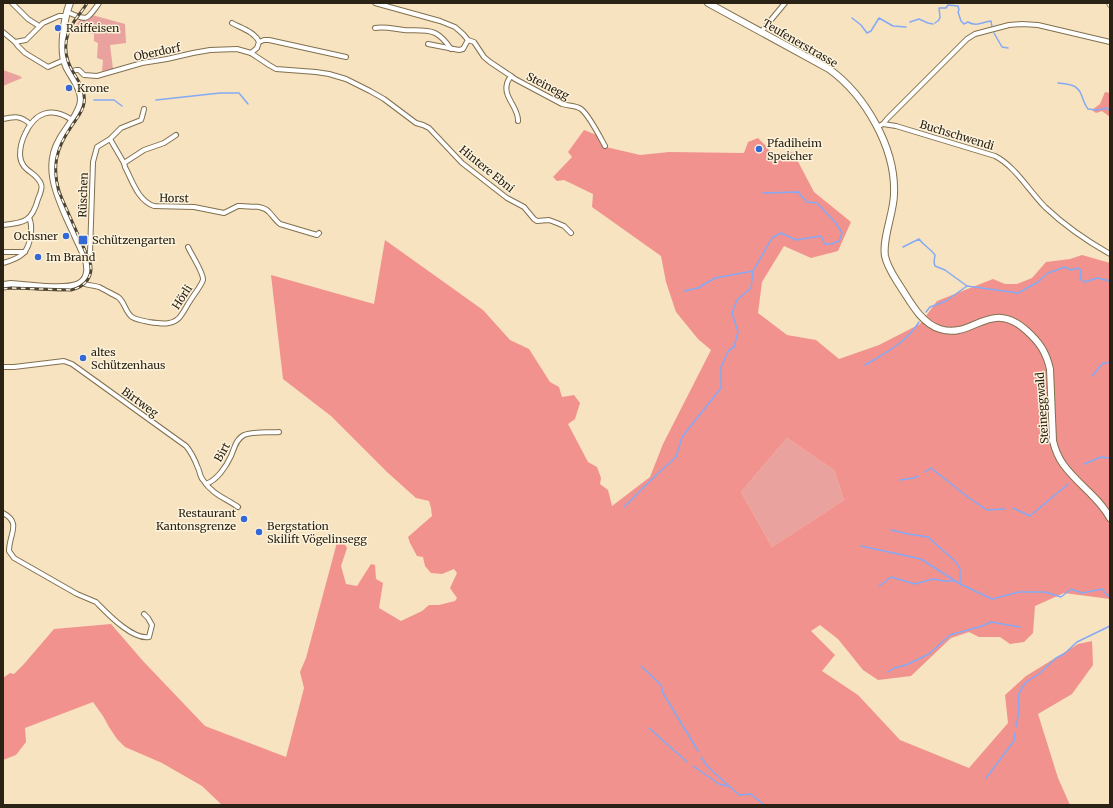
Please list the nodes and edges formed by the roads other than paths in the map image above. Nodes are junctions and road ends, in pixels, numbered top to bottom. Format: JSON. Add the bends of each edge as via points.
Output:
{"nodes":[{"id":1,"x":12,"y":3,"type":"edge"},
{"id":2,"x":70,"y":3,"type":"edge"},
{"id":3,"x":99,"y":3,"type":"edge"},
{"id":4,"x":376,"y":3,"type":"edge"},
{"id":5,"x":708,"y":3,"type":"edge"},
{"id":6,"x":785,"y":3,"type":"edge"},
{"id":7,"x":66,"y":14,"type":"junction"},
{"id":8,"x":232,"y":23,"type":"dead end"},
{"id":9,"x":39,"y":26,"type":"junction"},
{"id":10,"x":375,"y":28,"type":"dead end"},
{"id":11,"x":3,"y":32,"type":"edge"},
{"id":12,"x":761,"y":32,"type":"junction"},
{"id":13,"x":468,"y":40,"type":"junction"},
{"id":14,"x":15,"y":42,"type":"junction"},
{"id":15,"x":259,"y":42,"type":"junction"},
{"id":16,"x":1110,"y":42,"type":"edge"},
{"id":17,"x":428,"y":44,"type":"dead end"},
{"id":18,"x":451,"y":49,"type":"junction"},
{"id":19,"x":252,"y":53,"type":"junction"},
{"id":20,"x":346,"y":57,"type":"dead end"},
{"id":21,"x":64,"y":60,"type":"junction"},
{"id":22,"x":70,"y":72,"type":"junction"},
{"id":23,"x":511,"y":76,"type":"junction"},
{"id":24,"x":144,"y":109,"type":"dead end"},
{"id":25,"x":397,"y":109,"type":"joint"},
{"id":26,"x":3,"y":118,"type":"edge"},
{"id":27,"x":72,"y":120,"type":"junction"},
{"id":28,"x":518,"y":121,"type":"dead end"},
{"id":29,"x":30,"y":124,"type":"junction"},
{"id":30,"x":880,"y":126,"type":"junction"},
{"id":31,"x":176,"y":135,"type":"dead end"},
{"id":32,"x":110,"y":139,"type":"junction"},
{"id":33,"x":605,"y":146,"type":"dead end"},
{"id":34,"x":124,"y":163,"type":"junction"},
{"id":35,"x":30,"y":218,"type":"junction"},
{"id":36,"x":3,"y":225,"type":"edge"},
{"id":37,"x":319,"y":233,"type":"dead end"},
{"id":38,"x":571,"y":233,"type":"dead end"},
{"id":39,"x":188,"y":247,"type":"dead end"},
{"id":40,"x":3,"y":252,"type":"edge"},
{"id":41,"x":26,"y":252,"type":"junction"},
{"id":42,"x":1110,"y":254,"type":"edge"},
{"id":43,"x":85,"y":257,"type":"junction"},
{"id":44,"x":3,"y":263,"type":"edge"},
{"id":45,"x":81,"y":282,"type":"junction"},
{"id":46,"x":3,"y":285,"type":"edge"},
{"id":47,"x":939,"y":329,"type":"joint"},
{"id":48,"x":3,"y":367,"type":"edge"},
{"id":49,"x":279,"y":432,"type":"dead end"},
{"id":50,"x":206,"y":484,"type":"junction"},
{"id":51,"x":238,"y":507,"type":"dead end"},
{"id":52,"x":3,"y":513,"type":"edge"},
{"id":53,"x":1110,"y":518,"type":"edge"},
{"id":54,"x":144,"y":614,"type":"dead end"}],
"edges":[{"from":1,"to":9,"type":"street"},
{"from":2,"to":7,"type":"main road"},
{"from":3,"to":7,"type":"street","via":[[86,18]]},
{"from":4,"to":13,"type":"street","name":"Steinegg","via":[[455,27]]},
{"from":5,"to":12,"type":"main road","name":"Teufenerstrasse"},
{"from":6,"to":12,"type":"street"},
{"from":7,"to":9,"type":"street"},
{"from":7,"to":21,"type":"main road"},
{"from":8,"to":15,"type":"street","via":[[255,35]]},
{"from":9,"to":14,"type":"street","via":[[26,40]]},
{"from":10,"to":18,"type":"street","via":[[430,32],[440,37]]},
{"from":11,"to":14,"type":"street"},
{"from":12,"to":30,"type":"main road","name":"Teufenerstrasse","via":[[818,62],[841,78]]},
{"from":13,"to":18,"type":"street","via":[[463,49]]},
{"from":13,"to":23,"type":"street","name":"Steinegg","via":[[474,42],[484,57]]},
{"from":14,"to":21,"type":"street","via":[[25,53],[48,67]]},
{"from":15,"to":19,"type":"street"},
{"from":15,"to":20,"type":"street","via":[[269,40]]},
{"from":16,"to":30,"type":"street","via":[[1038,25],[1022,24],[975,34]]},
{"from":17,"to":18,"type":"street"},
{"from":19,"to":22,"type":"street","name":"Oberdorf","via":[[237,49],[210,50],[147,62],[97,76],[84,75],[79,70]]},
{"from":19,"to":25,"type":"street","name":"Oberdorf","via":[[276,69],[316,72],[346,79],[384,99]]},
{"from":21,"to":22,"type":"main road"},
{"from":22,"to":27,"type":"main road","via":[[81,100]]},
{"from":23,"to":28,"type":"street","name":"Steinegg","via":[[506,90],[519,117]]},
{"from":23,"to":33,"type":"street","name":"Steinegg","via":[[562,104],[581,109]]},
{"from":24,"to":32,"type":"street","name":"Rüschen","via":[[141,120],[122,128]]},
{"from":25,"to":38,"type":"street","name":"Hintere Ebni","via":[[416,123],[429,128],[462,163],[507,198],[524,207],[534,219],[557,222]]},
{"from":26,"to":29,"type":"street","via":[[21,118]]},
{"from":27,"to":29,"type":"street","via":[[49,112],[38,116]]},
{"from":27,"to":43,"type":"main road","via":[[58,143],[52,171],[57,194]]},
{"from":29,"to":35,"type":"street","via":[[23,139],[21,161],[24,167],[38,178],[42,187]]},
{"from":30,"to":42,"type":"street","name":"Buchschwendi","via":[[896,126],[1002,159],[1045,207]]},
{"from":30,"to":47,"type":"main road","name":"Teufenerstrasse","via":[[894,183],[894,203],[885,242],[885,258],[893,275],[922,318]]},
{"from":31,"to":34,"type":"street"},
{"from":32,"to":34,"type":"street"},
{"from":32,"to":43,"type":"street","name":"Rüschen","via":[[97,147],[95,154],[90,253]]},
{"from":34,"to":37,"type":"street","name":"Horst","via":[[138,193],[148,204],[194,207],[224,213],[238,206],[264,208],[280,224]]},
{"from":35,"to":36,"type":"street","via":[[16,224]]},
{"from":35,"to":41,"type":"street","via":[[31,235]]},
{"from":39,"to":45,"type":"street","name":"Hörli","via":[[203,280],[182,314],[168,324],[136,319],[118,298],[98,287]]},
{"from":40,"to":41,"type":"street"},
{"from":41,"to":44,"type":"street","via":[[21,257]]},
{"from":43,"to":45,"type":"main road","via":[[87,271]]},
{"from":45,"to":46,"type":"main road","via":[[66,288]]},
{"from":47,"to":53,"type":"main road","name":"Steineggwald","via":[[957,330],[984,320],[1006,318],[1022,326],[1044,349],[1050,369],[1053,441],[1056,452],[1062,463],[1100,503]]},
{"from":48,"to":50,"type":"street","name":"Birtweg","via":[[64,362],[72,364],[186,446]]},
{"from":49,"to":50,"type":"street","name":"Birt","via":[[243,436],[238,440],[217,477]]},
{"from":50,"to":51,"type":"street","name":"Birtweg","via":[[217,496]]},
{"from":52,"to":54,"type":"street","via":[[14,523],[9,551],[18,561],[96,602],[133,634],[144,638],[149,637],[152,625]]}]}
